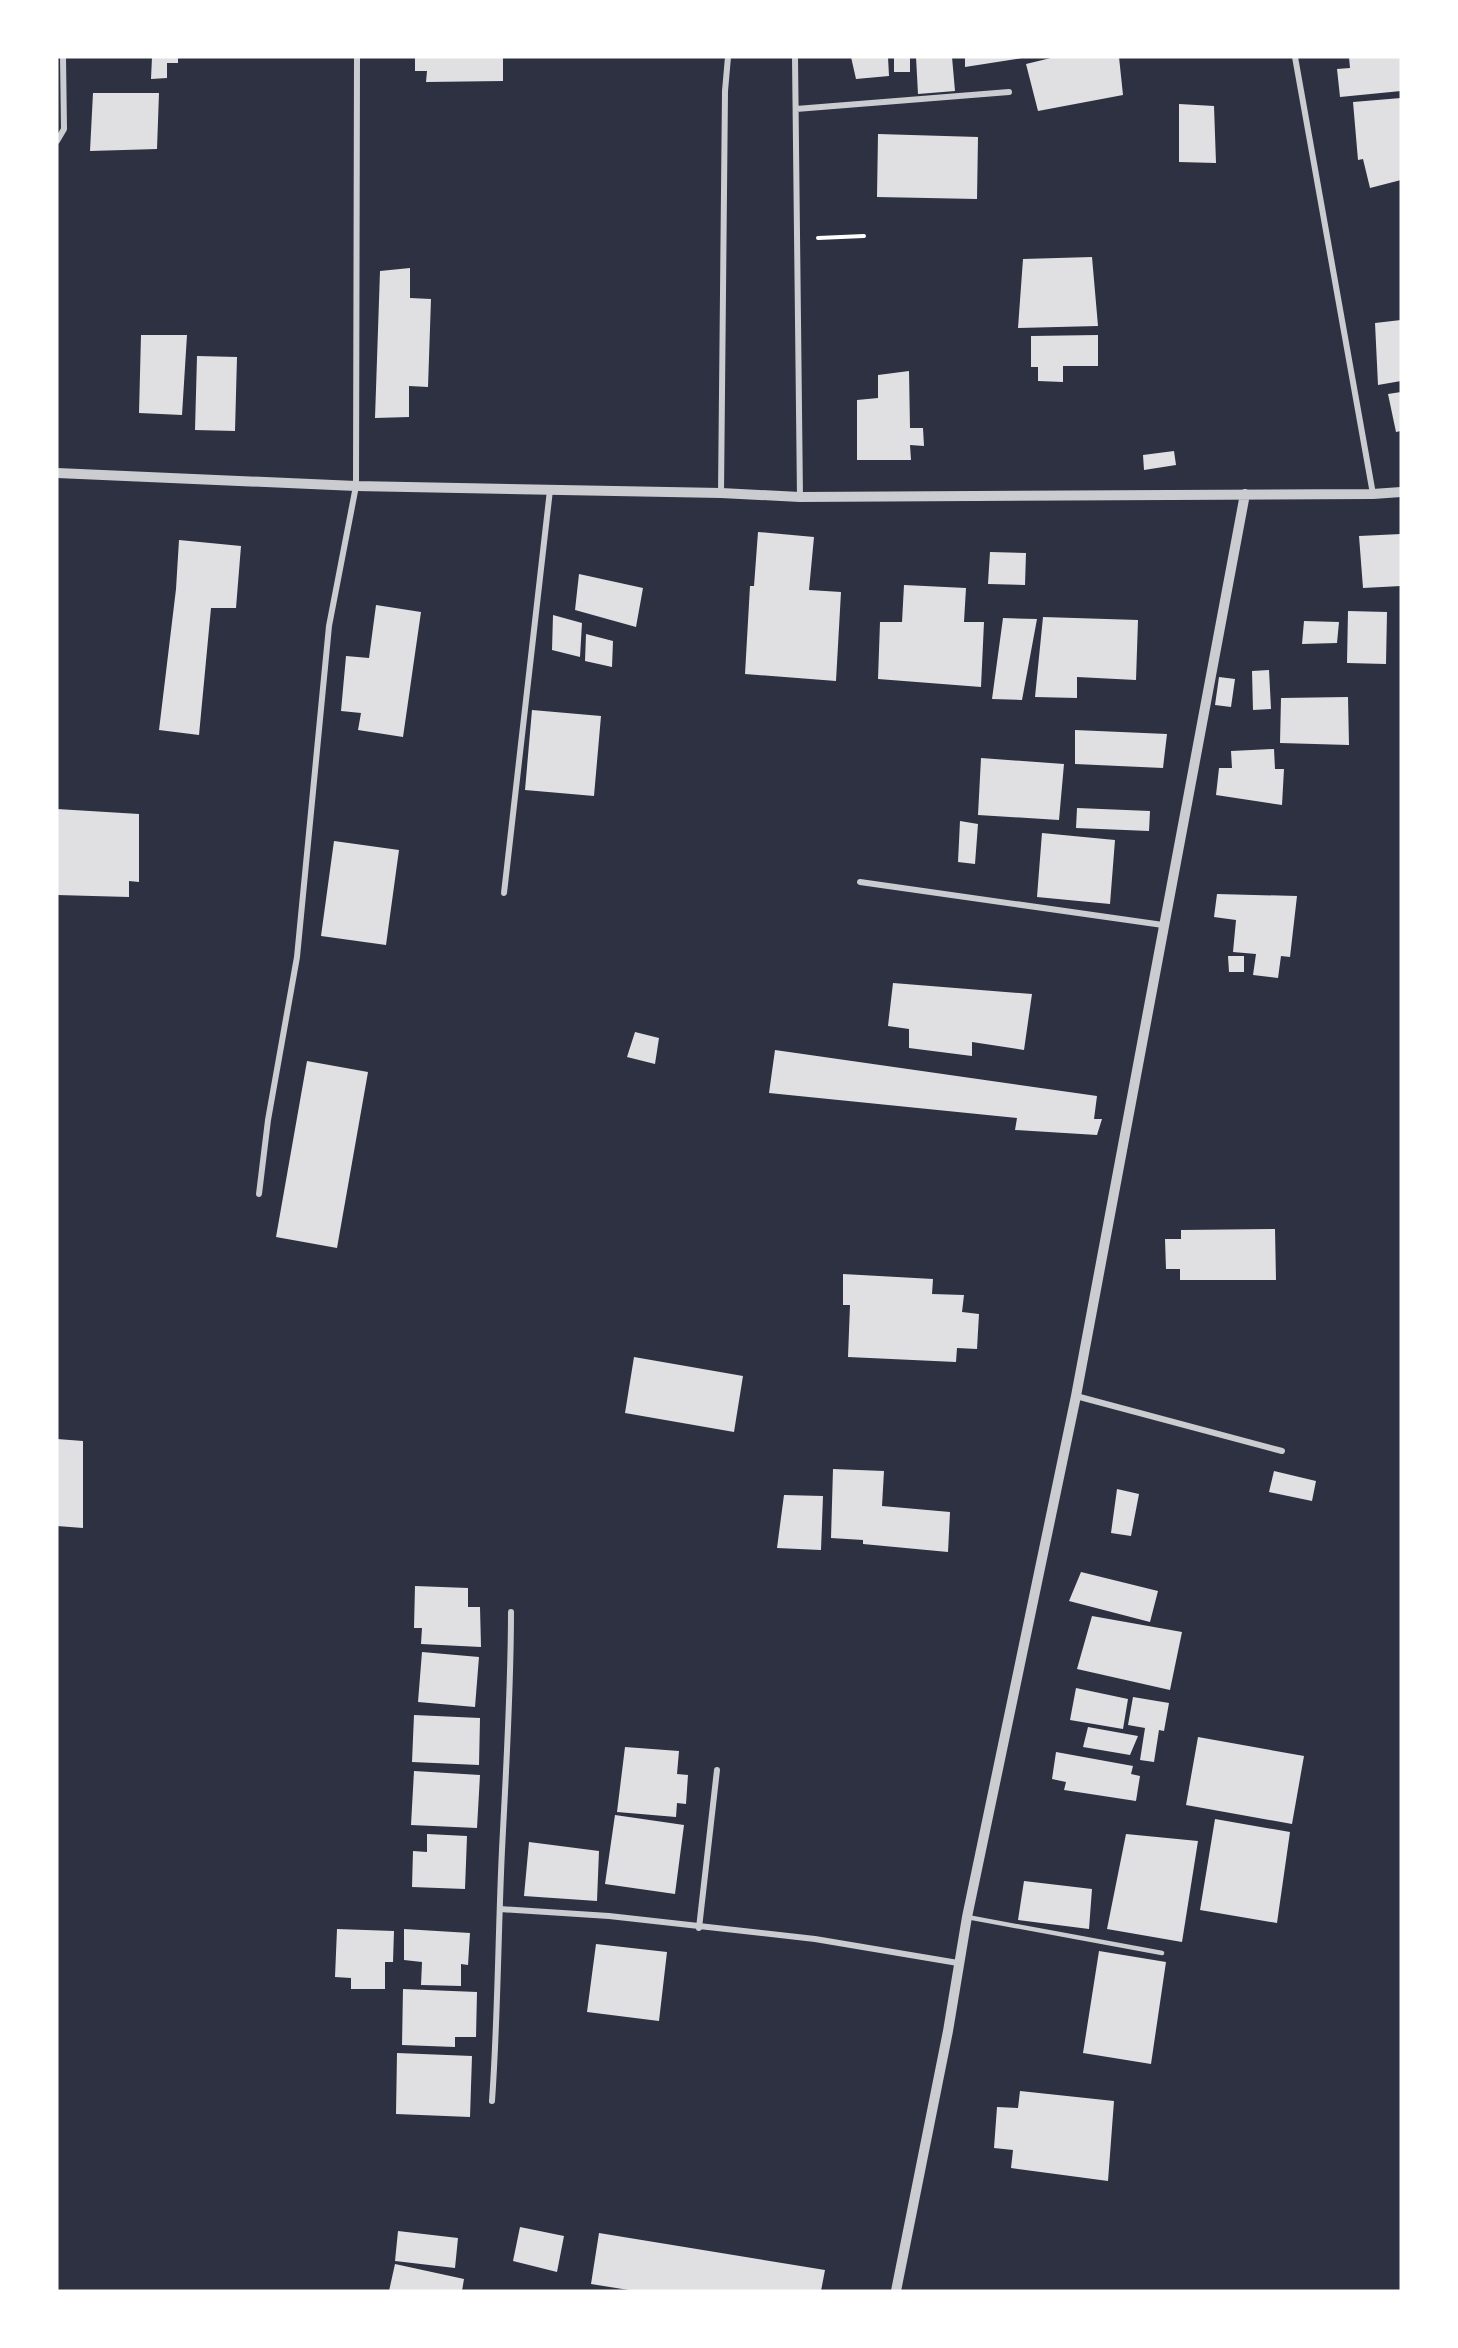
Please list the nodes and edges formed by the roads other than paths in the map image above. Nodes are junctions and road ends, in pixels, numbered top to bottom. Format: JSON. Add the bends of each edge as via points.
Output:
{"nodes":[{"id":1,"x":63,"y":57,"type":"edge"},
{"id":2,"x":357,"y":57,"type":"edge"},
{"id":3,"x":728,"y":57,"type":"edge"},
{"id":4,"x":795,"y":57,"type":"edge"},
{"id":5,"x":1295,"y":57,"type":"edge"},
{"id":6,"x":1009,"y":92,"type":"dead end"},
{"id":7,"x":796,"y":109,"type":"junction"},
{"id":8,"x":57,"y":141,"type":"edge"},
{"id":9,"x":57,"y":473,"type":"edge"},
{"id":10,"x":356,"y":486,"type":"junction"},
{"id":11,"x":550,"y":490,"type":"junction"},
{"id":12,"x":1401,"y":492,"type":"edge"},
{"id":13,"x":721,"y":493,"type":"junction"},
{"id":14,"x":1245,"y":494,"type":"junction"},
{"id":15,"x":1373,"y":494,"type":"junction"},
{"id":16,"x":800,"y":497,"type":"junction"},
{"id":17,"x":860,"y":882,"type":"dead end"},
{"id":18,"x":504,"y":893,"type":"dead end"},
{"id":19,"x":1163,"y":924,"type":"junction"},
{"id":20,"x":259,"y":1194,"type":"dead end"},
{"id":21,"x":1076,"y":1396,"type":"junction"},
{"id":22,"x":1282,"y":1451,"type":"dead end"},
{"id":23,"x":511,"y":1612,"type":"dead end"},
{"id":24,"x":717,"y":1770,"type":"dead end"},
{"id":25,"x":500,"y":1908,"type":"junction"},
{"id":26,"x":967,"y":1917,"type":"junction"},
{"id":27,"x":699,"y":1928,"type":"junction"},
{"id":28,"x":1162,"y":1953,"type":"dead end"},
{"id":29,"x":958,"y":1963,"type":"junction"},
{"id":30,"x":492,"y":2101,"type":"dead end"},
{"id":31,"x":896,"y":2291,"type":"edge"}],
"edges":[{"from":1,"to":8,"type":"street","via":[[64,129]]},
{"from":2,"to":10,"type":"street"},
{"from":3,"to":13,"type":"street"},
{"from":4,"to":7,"type":"street"},
{"from":5,"to":15,"type":"street"},
{"from":6,"to":7,"type":"street"},
{"from":7,"to":16,"type":"street"},
{"from":9,"to":10,"type":"street"},
{"from":10,"to":11,"type":"street"},
{"from":10,"to":20,"type":"street","via":[[329,626],[297,957]]},
{"from":11,"to":13,"type":"street"},
{"from":11,"to":18,"type":"street"},
{"from":12,"to":15,"type":"street"},
{"from":13,"to":16,"type":"street"},
{"from":14,"to":15,"type":"street"},
{"from":14,"to":16,"type":"street"},
{"from":14,"to":19,"type":"street"},
{"from":17,"to":19,"type":"street"},
{"from":19,"to":21,"type":"street"},
{"from":21,"to":22,"type":"street"},
{"from":21,"to":26,"type":"street"},
{"from":23,"to":25,"type":"street"},
{"from":24,"to":27,"type":"street"},
{"from":25,"to":27,"type":"street"},
{"from":25,"to":30,"type":"street"},
{"from":26,"to":28,"type":"lane"},
{"from":26,"to":29,"type":"street"},
{"from":27,"to":29,"type":"street","via":[[815,1939]]},
{"from":29,"to":31,"type":"street"}]}
